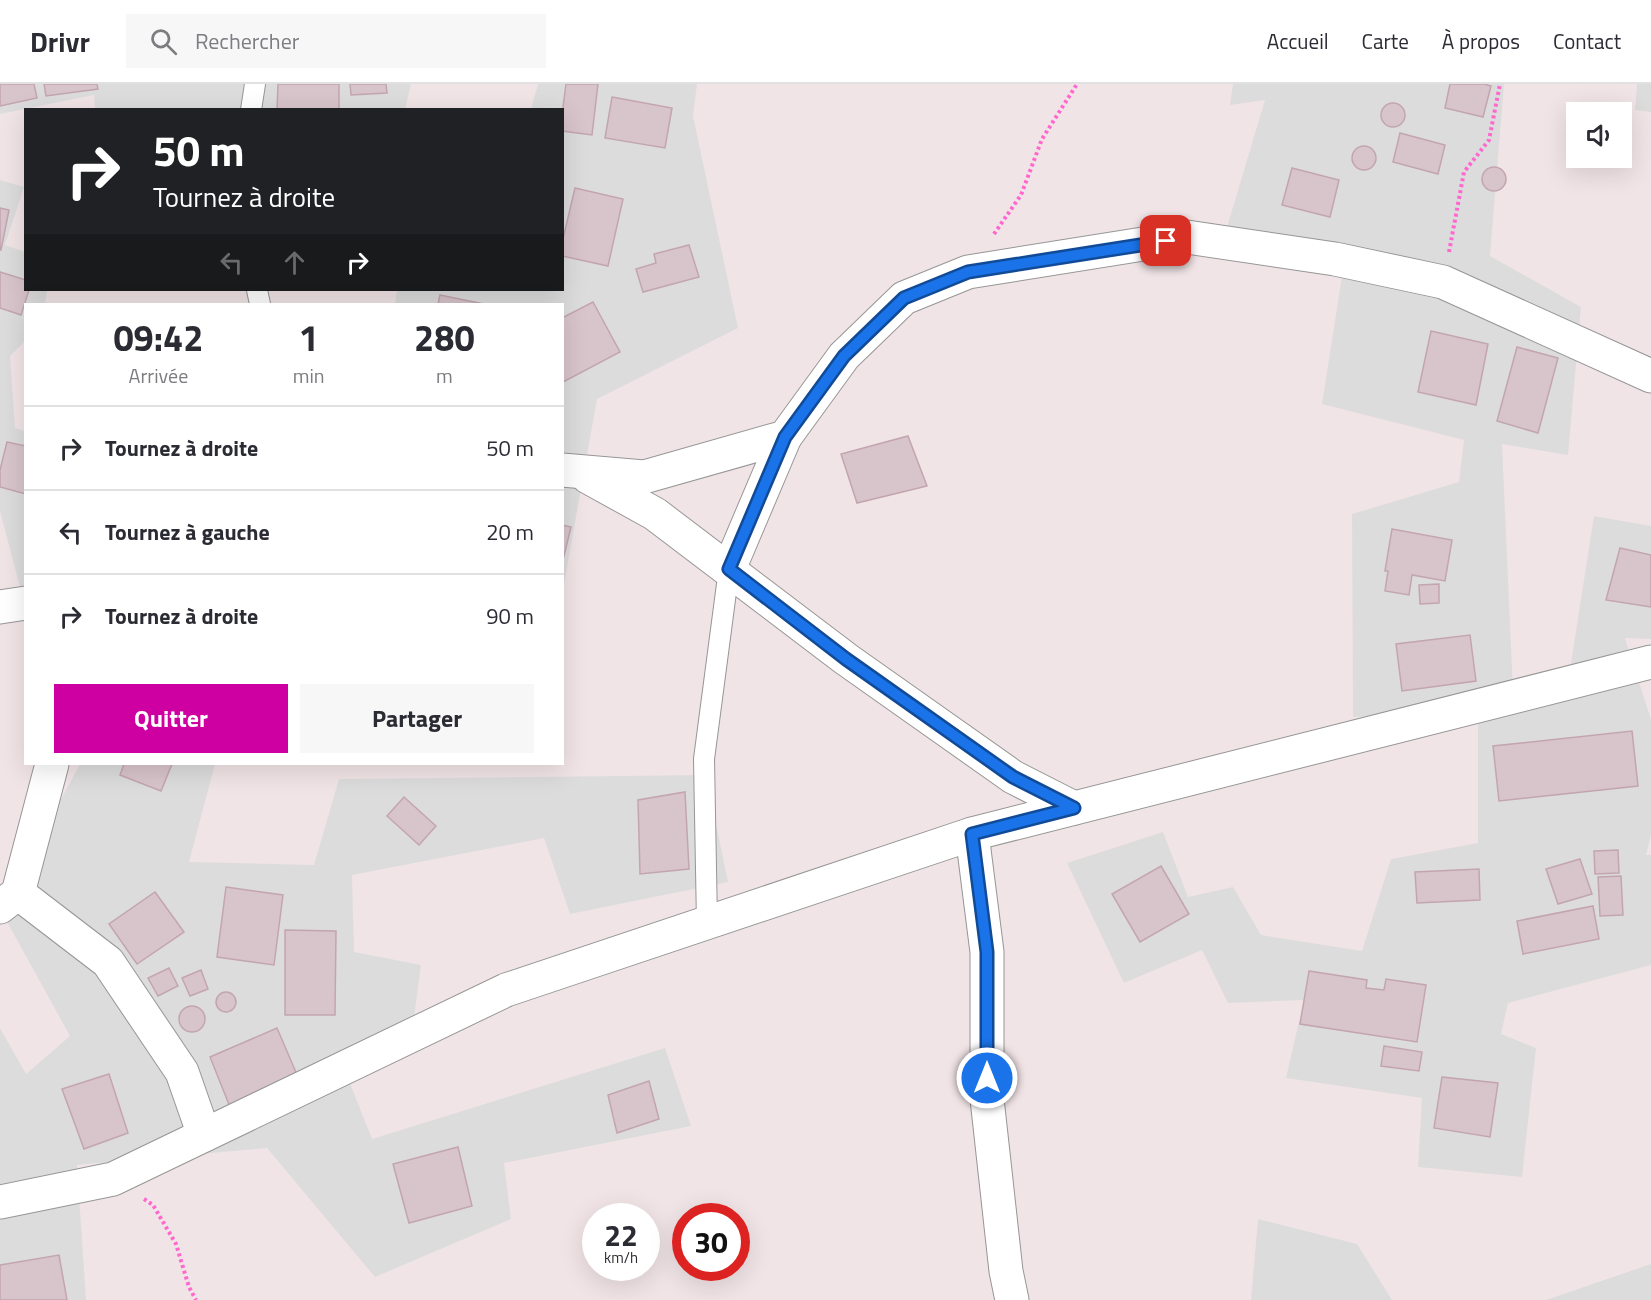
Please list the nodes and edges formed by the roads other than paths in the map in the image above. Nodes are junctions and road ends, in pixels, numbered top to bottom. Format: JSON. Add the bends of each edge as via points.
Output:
{"nodes":[{"id":1,"x":255,"y":84,"type":"edge"},
{"id":2,"x":251,"y":108,"type":"edge"},
{"id":3,"x":1651,"y":376,"type":"edge"},
{"id":4,"x":785,"y":437,"type":"junction"},
{"id":5,"x":570,"y":471,"type":"edge"},
{"id":6,"x":729,"y":569,"type":"junction"},
{"id":7,"x":24,"y":603,"type":"edge"},
{"id":8,"x":0,"y":607,"type":"edge"},
{"id":9,"x":1651,"y":662,"type":"edge"},
{"id":10,"x":52,"y":765,"type":"edge"},
{"id":11,"x":1074,"y":808,"type":"junction"},
{"id":12,"x":972,"y":834,"type":"junction"},
{"id":13,"x":9,"y":900,"type":"edge"},
{"id":14,"x":707,"y":923,"type":"junction"},
{"id":15,"x":204,"y":1135,"type":"junction"},
{"id":16,"x":0,"y":1202,"type":"edge"},
{"id":17,"x":1012,"y":1300,"type":"edge"}],
"edges":[{"from":1,"to":2,"type":"lane"},
{"from":3,"to":4,"type":"street","via":[[1443,282],[1335,259],[1187,237],[968,272],[904,298],[844,356]]},
{"from":4,"to":5,"type":"street","via":[[644,477]]},
{"from":4,"to":6,"type":"street"},
{"from":5,"to":6,"type":"street","via":[[655,514]]},
{"from":6,"to":11,"type":"street","via":[[846,659],[1013,777]]},
{"from":6,"to":14,"type":"lane","via":[[704,759]]},
{"from":7,"to":8,"type":"street"},
{"from":9,"to":11,"type":"street"},
{"from":10,"to":13,"type":"street"},
{"from":11,"to":12,"type":"street"},
{"from":12,"to":14,"type":"street"},
{"from":12,"to":17,"type":"street","via":[[987,952],[987,1099]]},
{"from":13,"to":15,"type":"street","via":[[108,962],[182,1072]]},
{"from":14,"to":15,"type":"street","via":[[506,990]]},
{"from":15,"to":16,"type":"street","via":[[113,1179]]}]}
